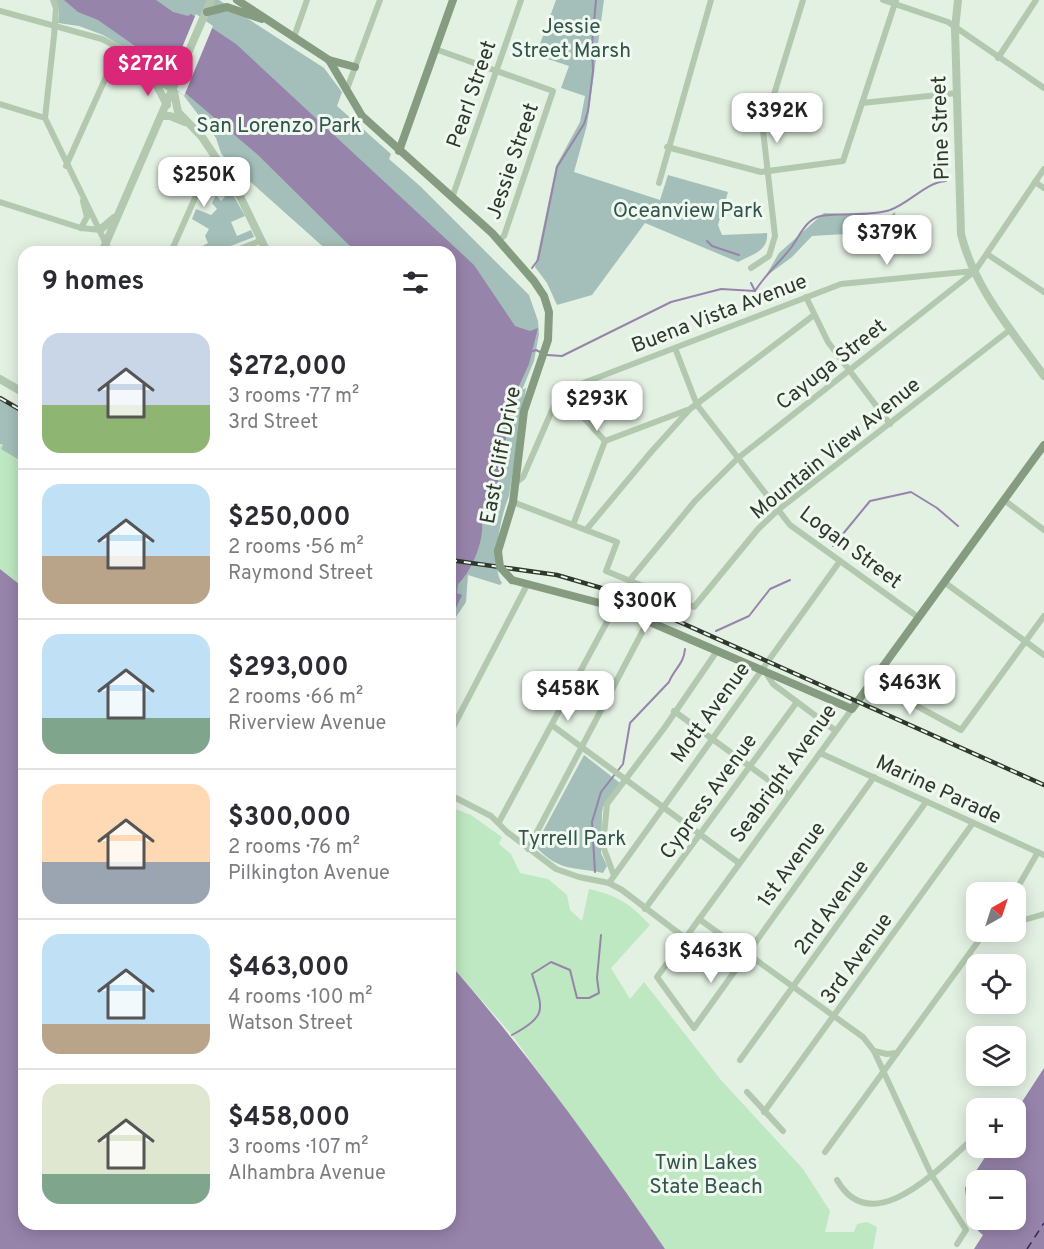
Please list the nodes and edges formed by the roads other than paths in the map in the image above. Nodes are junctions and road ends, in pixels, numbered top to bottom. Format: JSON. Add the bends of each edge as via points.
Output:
{"nodes":[{"id":1,"x":53,"y":0,"type":"edge"},
{"id":2,"x":211,"y":0,"type":"edge"},
{"id":3,"x":237,"y":0,"type":"edge"},
{"id":4,"x":307,"y":0,"type":"edge"},
{"id":5,"x":380,"y":0,"type":"edge"},
{"id":6,"x":453,"y":0,"type":"edge"},
{"id":7,"x":521,"y":0,"type":"edge"},
{"id":8,"x":711,"y":0,"type":"edge"},
{"id":9,"x":803,"y":0,"type":"edge"},
{"id":10,"x":882,"y":0,"type":"edge"},
{"id":11,"x":958,"y":0,"type":"edge"},
{"id":12,"x":1036,"y":0,"type":"edge"},
{"id":13,"x":895,"y":2,"type":"edge"},
{"id":14,"x":0,"y":11,"type":"edge"},
{"id":15,"x":206,"y":13,"type":"junction"},
{"id":16,"x":268,"y":21,"type":"junction"},
{"id":17,"x":54,"y":27,"type":"junction"},
{"id":18,"x":955,"y":29,"type":"junction"},
{"id":19,"x":294,"y":36,"type":"junction"},
{"id":20,"x":119,"y":48,"type":"junction"},
{"id":21,"x":435,"y":49,"type":"junction"},
{"id":22,"x":998,"y":58,"type":"junction"},
{"id":23,"x":329,"y":60,"type":"junction"},
{"id":24,"x":356,"y":67,"type":"junction"},
{"id":25,"x":496,"y":70,"type":"junction"},
{"id":26,"x":153,"y":78,"type":"junction"},
{"id":27,"x":1044,"y":88,"type":"edge"},
{"id":28,"x":174,"y":89,"type":"junction"},
{"id":29,"x":347,"y":89,"type":"junction"},
{"id":30,"x":957,"y":93,"type":"junction"},
{"id":31,"x":862,"y":103,"type":"junction"},
{"id":32,"x":0,"y":104,"type":"edge"},
{"id":33,"x":167,"y":105,"type":"junction"},
{"id":34,"x":161,"y":116,"type":"junction"},
{"id":35,"x":45,"y":118,"type":"junction"},
{"id":36,"x":192,"y":125,"type":"junction"},
{"id":37,"x":667,"y":147,"type":"junction"},
{"id":38,"x":399,"y":151,"type":"junction"},
{"id":39,"x":214,"y":155,"type":"junction"},
{"id":40,"x":66,"y":166,"type":"junction"},
{"id":41,"x":1044,"y":169,"type":"edge"},
{"id":42,"x":768,"y":170,"type":"junction"},
{"id":43,"x":1035,"y":182,"type":"junction"},
{"id":44,"x":659,"y":183,"type":"dead end"},
{"id":45,"x":1044,"y":188,"type":"edge"},
{"id":46,"x":452,"y":198,"type":"junction"},
{"id":47,"x":83,"y":201,"type":"junction"},
{"id":48,"x":0,"y":202,"type":"edge"},
{"id":49,"x":117,"y":215,"type":"junction"},
{"id":50,"x":81,"y":228,"type":"junction"},
{"id":51,"x":100,"y":230,"type":"junction"},
{"id":52,"x":262,"y":240,"type":"junction"},
{"id":53,"x":499,"y":240,"type":"junction"},
{"id":54,"x":105,"y":242,"type":"junction"},
{"id":55,"x":104,"y":246,"type":"edge"},
{"id":56,"x":107,"y":246,"type":"edge"},
{"id":57,"x":174,"y":246,"type":"edge"},
{"id":58,"x":247,"y":246,"type":"edge"},
{"id":59,"x":264,"y":246,"type":"edge"},
{"id":60,"x":987,"y":254,"type":"junction"},
{"id":61,"x":751,"y":268,"type":"dead end"},
{"id":62,"x":975,"y":271,"type":"junction"},
{"id":63,"x":1044,"y":292,"type":"edge"},
{"id":64,"x":806,"y":297,"type":"junction"},
{"id":65,"x":814,"y":315,"type":"junction"},
{"id":66,"x":1011,"y":329,"type":"junction"},
{"id":67,"x":675,"y":348,"type":"junction"},
{"id":68,"x":849,"y":371,"type":"junction"},
{"id":69,"x":1044,"y":376,"type":"edge"},
{"id":70,"x":0,"y":379,"type":"edge"},
{"id":71,"x":18,"y":390,"type":"edge"},
{"id":72,"x":560,"y":392,"type":"junction"},
{"id":73,"x":697,"y":405,"type":"junction"},
{"id":74,"x":690,"y":409,"type":"junction"},
{"id":75,"x":890,"y":424,"type":"junction"},
{"id":76,"x":605,"y":441,"type":"junction"},
{"id":77,"x":1044,"y":445,"type":"edge"},
{"id":78,"x":738,"y":458,"type":"junction"},
{"id":79,"x":515,"y":478,"type":"junction"},
{"id":80,"x":1004,"y":500,"type":"junction"},
{"id":81,"x":513,"y":502,"type":"junction"},
{"id":82,"x":778,"y":510,"type":"junction"},
{"id":83,"x":573,"y":525,"type":"junction"},
{"id":84,"x":586,"y":530,"type":"junction"},
{"id":85,"x":1044,"y":530,"type":"edge"},
{"id":86,"x":840,"y":561,"type":"junction"},
{"id":87,"x":630,"y":580,"type":"junction"},
{"id":88,"x":944,"y":582,"type":"junction"},
{"id":89,"x":527,"y":585,"type":"junction"},
{"id":90,"x":615,"y":607,"type":"junction"},
{"id":91,"x":1044,"y":616,"type":"edge"},
{"id":92,"x":918,"y":617,"type":"junction"},
{"id":93,"x":648,"y":621,"type":"junction"},
{"id":94,"x":1026,"y":642,"type":"junction"},
{"id":95,"x":717,"y":651,"type":"junction"},
{"id":96,"x":1044,"y":655,"type":"edge"},
{"id":97,"x":763,"y":672,"type":"junction"},
{"id":98,"x":876,"y":677,"type":"junction"},
{"id":99,"x":797,"y":702,"type":"junction"},
{"id":100,"x":852,"y":709,"type":"junction"},
{"id":101,"x":674,"y":711,"type":"junction"},
{"id":102,"x":456,"y":721,"type":"edge"},
{"id":103,"x":553,"y":726,"type":"junction"},
{"id":104,"x":836,"y":732,"type":"junction"},
{"id":105,"x":711,"y":739,"type":"junction"},
{"id":106,"x":582,"y":748,"type":"junction"},
{"id":107,"x":820,"y":753,"type":"junction"},
{"id":108,"x":750,"y":766,"type":"junction"},
{"id":109,"x":874,"y":777,"type":"junction"},
{"id":110,"x":626,"y":779,"type":"junction"},
{"id":111,"x":789,"y":795,"type":"junction"},
{"id":112,"x":456,"y":798,"type":"edge"},
{"id":113,"x":926,"y":802,"type":"junction"},
{"id":114,"x":662,"y":805,"type":"junction"},
{"id":115,"x":499,"y":822,"type":"junction"},
{"id":116,"x":973,"y":823,"type":"junction"},
{"id":117,"x":700,"y":833,"type":"junction"},
{"id":118,"x":528,"y":849,"type":"junction"},
{"id":119,"x":1041,"y":854,"type":"edge"},
{"id":120,"x":739,"y":863,"type":"junction"},
{"id":121,"x":613,"y":873,"type":"junction"},
{"id":122,"x":1022,"y":882,"type":"edge"},
{"id":123,"x":609,"y":883,"type":"junction"},
{"id":124,"x":645,"y":909,"type":"junction"},
{"id":125,"x":1044,"y":914,"type":"edge"},
{"id":126,"x":699,"y":919,"type":"junction"},
{"id":127,"x":1026,"y":919,"type":"edge"},
{"id":128,"x":685,"y":938,"type":"junction"},
{"id":129,"x":977,"y":942,"type":"edge"},
{"id":130,"x":747,"y":954,"type":"junction"},
{"id":131,"x":793,"y":987,"type":"junction"},
{"id":132,"x":834,"y":1016,"type":"junction"},
{"id":133,"x":694,"y":1028,"type":"joint"},
{"id":134,"x":874,"y":1051,"type":"junction"},
{"id":135,"x":898,"y":1052,"type":"junction"},
{"id":136,"x":740,"y":1060,"type":"dead end"},
{"id":137,"x":883,"y":1072,"type":"junction"},
{"id":138,"x":747,"y":1092,"type":"dead end"},
{"id":139,"x":764,"y":1112,"type":"junction"},
{"id":140,"x":783,"y":1131,"type":"dead end"},
{"id":141,"x":966,"y":1144,"type":"edge"},
{"id":142,"x":825,"y":1152,"type":"dead end"},
{"id":143,"x":931,"y":1174,"type":"junction"},
{"id":144,"x":837,"y":1180,"type":"dead end"},
{"id":145,"x":957,"y":1244,"type":"dead end"}],
"edges":[{"from":1,"to":17,"type":"street"},
{"from":2,"to":15,"type":"street"},
{"from":3,"to":16,"type":"main road"},
{"from":4,"to":19,"type":"street"},
{"from":5,"to":24,"type":"street"},
{"from":6,"to":21,"type":"main road"},
{"from":7,"to":25,"type":"street","name":"Pearl Street"},
{"from":8,"to":37,"type":"street"},
{"from":9,"to":42,"type":"street","via":[[763,130]]},
{"from":10,"to":13,"type":"street"},
{"from":11,"to":18,"type":"street","name":"Pine Street"},
{"from":12,"to":22,"type":"street"},
{"from":13,"to":18,"type":"street","via":[[937,17]]},
{"from":13,"to":31,"type":"street"},
{"from":14,"to":17,"type":"street"},
{"from":15,"to":16,"type":"main road","via":[[226,7]]},
{"from":15,"to":28,"type":"street"},
{"from":16,"to":19,"type":"main road"},
{"from":17,"to":20,"type":"street","via":[[88,34]]},
{"from":17,"to":35,"type":"street"},
{"from":18,"to":22,"type":"street"},
{"from":18,"to":30,"type":"street","name":"Pine Street"},
{"from":19,"to":23,"type":"main road"},
{"from":20,"to":26,"type":"street"},
{"from":20,"to":40,"type":"street"},
{"from":21,"to":25,"type":"street"},
{"from":21,"to":38,"type":"main road"},
{"from":22,"to":27,"type":"street"},
{"from":23,"to":24,"type":"main road"},
{"from":23,"to":29,"type":"main road","name":"East Cliff Drive"},
{"from":24,"to":29,"type":"street"},
{"from":25,"to":46,"type":"street","name":"Pearl Street"},
{"from":25,"to":53,"type":"street","name":"Jessie Street","via":[[553,91],[504,236]]},
{"from":26,"to":28,"type":"street"},
{"from":26,"to":33,"type":"street"},
{"from":28,"to":33,"type":"street"},
{"from":28,"to":36,"type":"street","via":[[178,112]]},
{"from":29,"to":38,"type":"main road","name":"East Cliff Drive","via":[[362,116]]},
{"from":30,"to":31,"type":"street"},
{"from":30,"to":62,"type":"street","name":"Pine Street","via":[[961,234]]},
{"from":31,"to":42,"type":"street","via":[[843,161]]},
{"from":32,"to":35,"type":"street"},
{"from":33,"to":34,"type":"street"},
{"from":34,"to":36,"type":"street"},
{"from":34,"to":49,"type":"street"},
{"from":35,"to":40,"type":"street"},
{"from":36,"to":39,"type":"street"},
{"from":37,"to":42,"type":"street","via":[[760,172]]},
{"from":37,"to":44,"type":"street"},
{"from":38,"to":46,"type":"main road","name":"East Cliff Drive"},
{"from":39,"to":52,"type":"street"},
{"from":39,"to":57,"type":"street"},
{"from":40,"to":47,"type":"street"},
{"from":41,"to":43,"type":"street","name":"Cayuga Street"},
{"from":42,"to":61,"type":"street","via":[[775,236],[769,256]]},
{"from":43,"to":45,"type":"street"},
{"from":43,"to":60,"type":"street","name":"Cayuga Street"},
{"from":46,"to":53,"type":"main road","name":"East Cliff Drive"},
{"from":47,"to":50,"type":"street","via":[[87,217]]},
{"from":47,"to":51,"type":"street"},
{"from":48,"to":50,"type":"street"},
{"from":49,"to":51,"type":"street"},
{"from":49,"to":54,"type":"street"},
{"from":50,"to":51,"type":"street"},
{"from":51,"to":54,"type":"street"},
{"from":52,"to":58,"type":"street"},
{"from":52,"to":59,"type":"street"},
{"from":53,"to":79,"type":"main road","name":"East Cliff Drive","via":[[539,288],[549,319],[548,340],[524,411]]},
{"from":54,"to":55,"type":"street"},
{"from":54,"to":56,"type":"street"},
{"from":60,"to":62,"type":"street","name":"Cayuga Street"},
{"from":60,"to":63,"type":"street"},
{"from":62,"to":64,"type":"street","name":"Buena Vista Avenue","via":[[855,280]]},
{"from":62,"to":66,"type":"street","name":"Pine Street"},
{"from":62,"to":68,"type":"street","name":"Cayuga Street"},
{"from":64,"to":65,"type":"street"},
{"from":64,"to":67,"type":"street","name":"Buena Vista Avenue"},
{"from":65,"to":68,"type":"street"},
{"from":65,"to":73,"type":"street"},
{"from":66,"to":69,"type":"street","name":"Pine Street"},
{"from":66,"to":75,"type":"street","name":"Mountain View Avenue"},
{"from":67,"to":72,"type":"street","name":"Buena Vista Avenue"},
{"from":67,"to":73,"type":"street","name":"Logan Street"},
{"from":68,"to":75,"type":"street"},
{"from":68,"to":78,"type":"street","name":"Cayuga Street"},
{"from":70,"to":71,"type":"street"},
{"from":72,"to":76,"type":"street"},
{"from":72,"to":79,"type":"street","via":[[528,467]]},
{"from":73,"to":74,"type":"street"},
{"from":73,"to":78,"type":"street","name":"Logan Street"},
{"from":74,"to":76,"type":"street"},
{"from":74,"to":84,"type":"street"},
{"from":75,"to":82,"type":"street","name":"Mountain View Avenue"},
{"from":76,"to":83,"type":"street"},
{"from":77,"to":80,"type":"main road","name":"Seabright Avenue"},
{"from":78,"to":82,"type":"street","name":"Logan Street"},
{"from":78,"to":87,"type":"street","name":"Cayuga Street","via":[[702,494]]},
{"from":79,"to":81,"type":"main road","name":"East Cliff Drive"},
{"from":80,"to":85,"type":"street"},
{"from":80,"to":88,"type":"main road","name":"Seabright Avenue"},
{"from":81,"to":83,"type":"street"},
{"from":81,"to":89,"type":"main road","name":"East Cliff Drive","bridge":true,"via":[[498,551],[500,567],[512,580]]},
{"from":82,"to":86,"type":"street","name":"Logan Street","via":[[790,525]]},
{"from":82,"to":87,"type":"street","name":"Mountain View Avenue","via":[[694,607]]},
{"from":83,"to":84,"type":"street"},
{"from":84,"to":87,"type":"street","via":[[617,542],[606,572]]},
{"from":86,"to":92,"type":"street","name":"Logan Street"},
{"from":86,"to":97,"type":"street","name":"Mott Avenue"},
{"from":88,"to":92,"type":"main road","name":"Seabright Avenue"},
{"from":88,"to":94,"type":"street"},
{"from":89,"to":90,"type":"main road","name":"East Cliff Drive"},
{"from":89,"to":102,"type":"street"},
{"from":90,"to":93,"type":"main road","name":"East Cliff Drive"},
{"from":90,"to":103,"type":"street"},
{"from":91,"to":94,"type":"street"},
{"from":92,"to":98,"type":"main road","name":"Seabright Avenue"},
{"from":93,"to":95,"type":"main road","name":"East Cliff Drive"},
{"from":93,"to":106,"type":"street"},
{"from":94,"to":96,"type":"street"},
{"from":94,"to":98,"type":"street","via":[[961,730],[915,705]]},
{"from":95,"to":97,"type":"main road","name":"East Cliff Drive"},
{"from":95,"to":101,"type":"street"},
{"from":97,"to":99,"type":"street"},
{"from":97,"to":100,"type":"main road","name":"East Cliff Drive"},
{"from":97,"to":105,"type":"street","name":"Mott Avenue"},
{"from":98,"to":100,"type":"main road","name":"Seabright Avenue"},
{"from":99,"to":104,"type":"street"},
{"from":99,"to":108,"type":"street","name":"Cypress Avenue"},
{"from":100,"to":104,"type":"street","name":"Seabright Avenue"},
{"from":101,"to":105,"type":"street"},
{"from":101,"to":110,"type":"street"},
{"from":103,"to":106,"type":"street"},
{"from":103,"to":115,"type":"street"},
{"from":104,"to":107,"type":"street","name":"Seabright Avenue"},
{"from":105,"to":108,"type":"street"},
{"from":105,"to":114,"type":"street","name":"Mott Avenue"},
{"from":106,"to":110,"type":"street"},
{"from":106,"to":118,"type":"street"},
{"from":107,"to":109,"type":"street","name":"Marine Parade"},
{"from":107,"to":111,"type":"street","name":"Seabright Avenue"},
{"from":108,"to":111,"type":"street"},
{"from":108,"to":117,"type":"street","name":"Cypress Avenue"},
{"from":109,"to":113,"type":"street","name":"Marine Parade"},
{"from":109,"to":130,"type":"street","name":"1st Avenue"},
{"from":110,"to":114,"type":"street"},
{"from":110,"to":121,"type":"street","via":[[605,809],[603,846]]},
{"from":111,"to":120,"type":"street","name":"Seabright Avenue"},
{"from":112,"to":115,"type":"street"},
{"from":113,"to":116,"type":"street","name":"Marine Parade"},
{"from":113,"to":131,"type":"street","name":"2nd Avenue"},
{"from":114,"to":117,"type":"street"},
{"from":114,"to":121,"type":"street","name":"Mott Avenue"},
{"from":115,"to":118,"type":"street"},
{"from":116,"to":119,"type":"street","name":"Marine Parade"},
{"from":116,"to":132,"type":"street","name":"3rd Avenue"},
{"from":117,"to":120,"type":"street"},
{"from":117,"to":124,"type":"street","name":"Cypress Avenue"},
{"from":118,"to":123,"type":"street","via":[[569,875]]},
{"from":119,"to":122,"type":"street"},
{"from":120,"to":126,"type":"street","name":"Seabright Avenue"},
{"from":121,"to":123,"type":"street","name":"Mott Avenue"},
{"from":123,"to":124,"type":"street"},
{"from":124,"to":128,"type":"street"},
{"from":125,"to":127,"type":"street"},
{"from":126,"to":128,"type":"street","name":"Seabright Avenue"},
{"from":126,"to":130,"type":"street"},
{"from":128,"to":133,"type":"street","name":"Seabright Avenue","via":[[657,977]]},
{"from":129,"to":135,"type":"street"},
{"from":130,"to":131,"type":"street"},
{"from":130,"to":133,"type":"street","name":"1st Avenue"},
{"from":131,"to":132,"type":"street"},
{"from":131,"to":136,"type":"street","name":"2nd Avenue"},
{"from":132,"to":134,"type":"street","via":[[863,1037]]},
{"from":132,"to":139,"type":"street","name":"3rd Avenue"},
{"from":134,"to":135,"type":"street"},
{"from":134,"to":137,"type":"street"},
{"from":135,"to":137,"type":"street"},
{"from":137,"to":142,"type":"street"},
{"from":137,"to":143,"type":"street"},
{"from":138,"to":139,"type":"street"},
{"from":139,"to":140,"type":"street"},
{"from":141,"to":143,"type":"street"},
{"from":143,"to":144,"type":"street","via":[[893,1202],[874,1206],[849,1196]]},
{"from":143,"to":145,"type":"street","via":[[966,1230]]}]}
